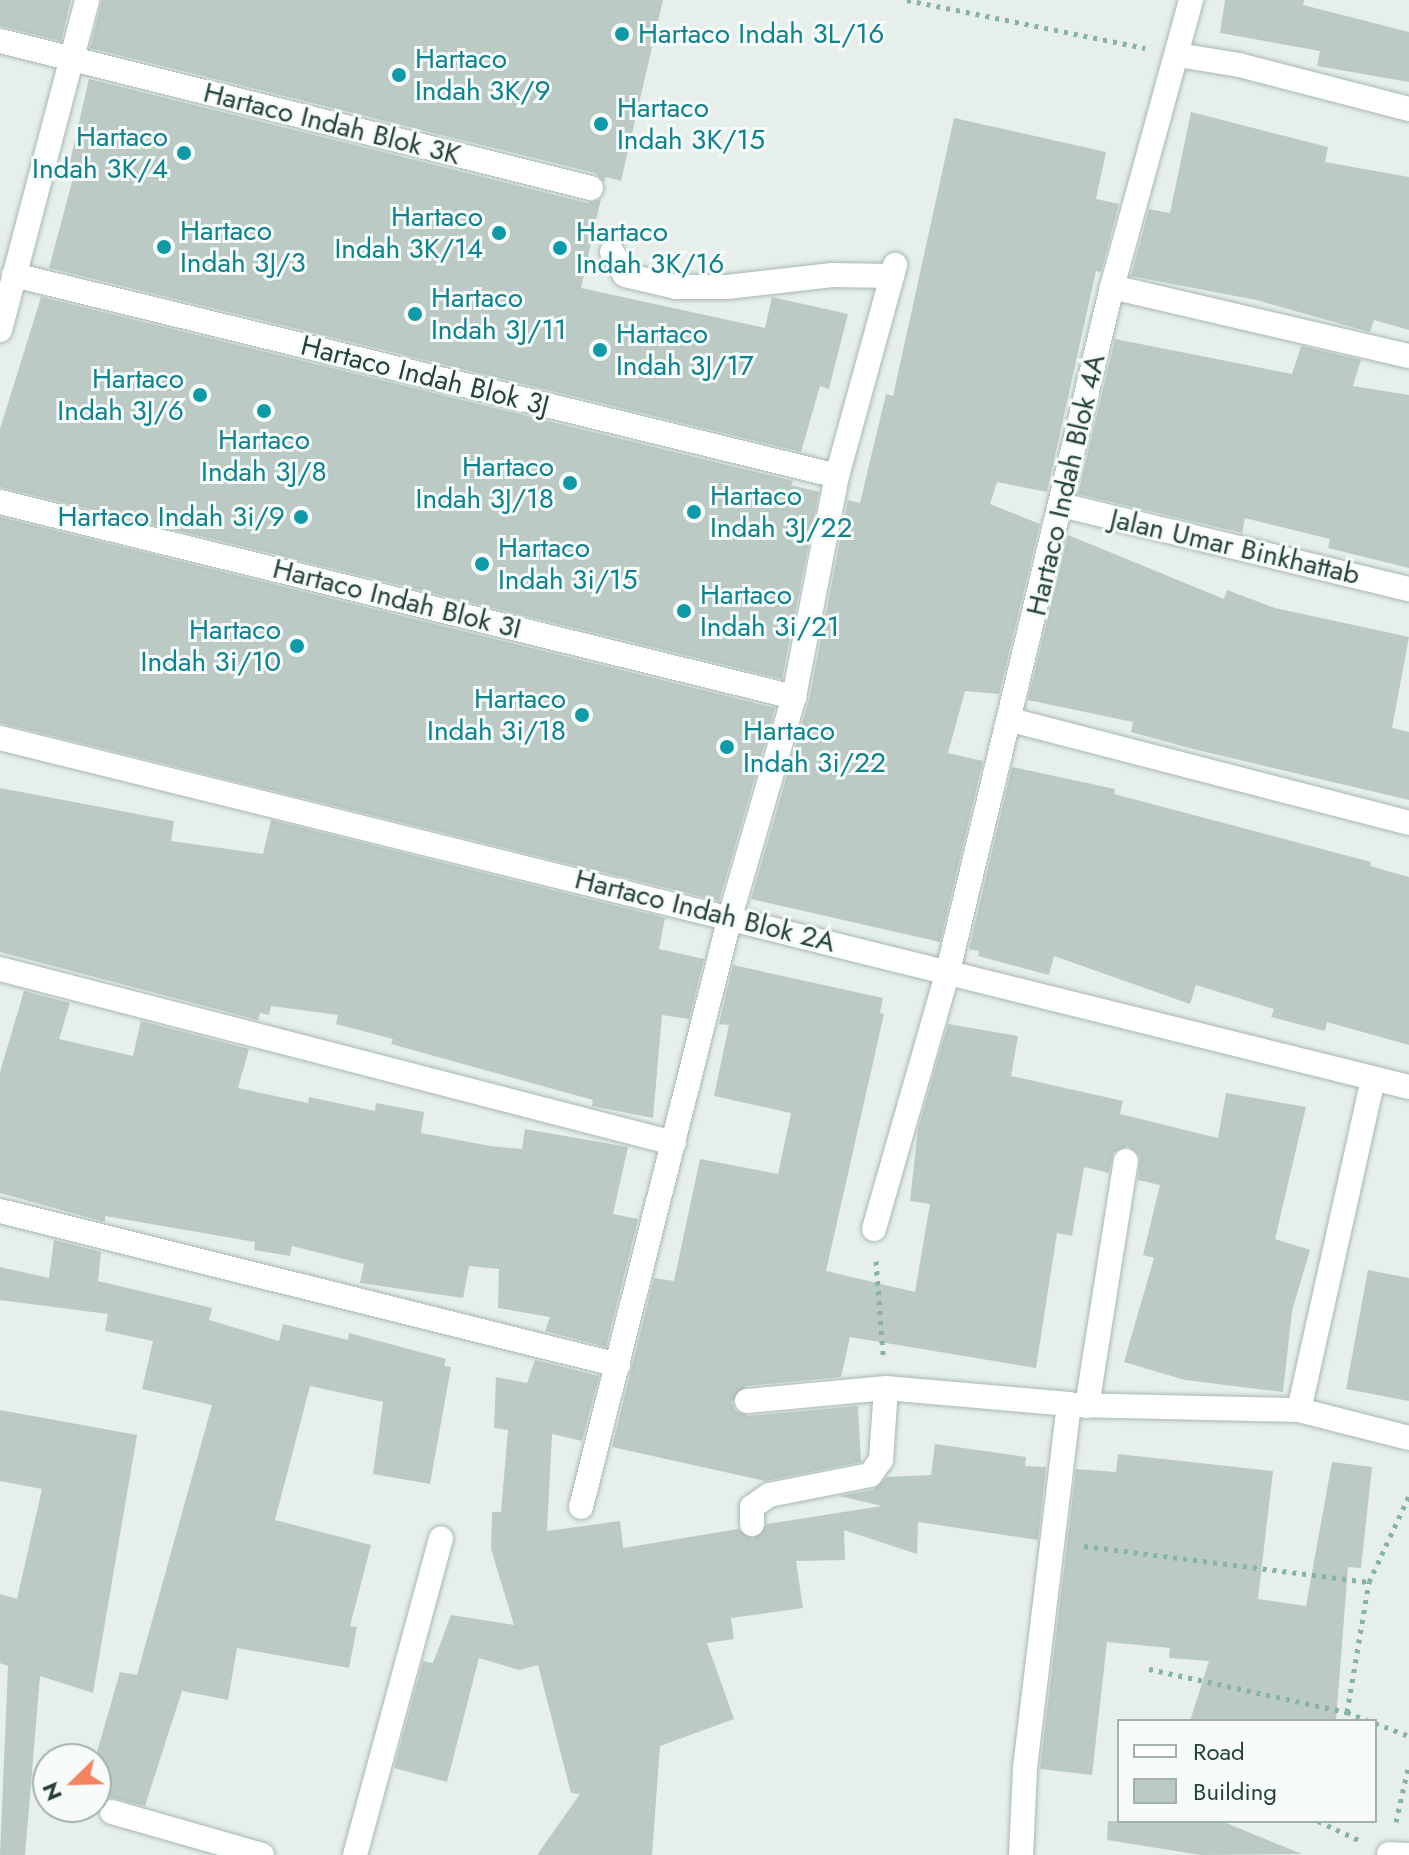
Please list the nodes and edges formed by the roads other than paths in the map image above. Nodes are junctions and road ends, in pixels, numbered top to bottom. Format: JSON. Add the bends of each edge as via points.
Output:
{"nodes":[{"id":1,"x":87,"y":0,"type":"edge"},
{"id":2,"x":1191,"y":0,"type":"edge"},
{"id":3,"x":0,"y":41,"type":"edge"},
{"id":4,"x":1178,"y":55,"type":"junction"},
{"id":5,"x":72,"y":60,"type":"junction"},
{"id":6,"x":1409,"y":109,"type":"edge"},
{"id":7,"x":591,"y":188,"type":"dead end"},
{"id":8,"x":612,"y":252,"type":"dead end"},
{"id":9,"x":14,"y":275,"type":"junction"},
{"id":10,"x":1112,"y":287,"type":"junction"},
{"id":11,"x":0,"y":330,"type":"edge"},
{"id":12,"x":1409,"y":356,"type":"edge"},
{"id":13,"x":837,"y":476,"type":"junction"},
{"id":14,"x":0,"y":502,"type":"edge"},
{"id":15,"x":1061,"y":505,"type":"junction"},
{"id":16,"x":1409,"y":589,"type":"edge"},
{"id":17,"x":794,"y":697,"type":"junction"},
{"id":18,"x":1011,"y":720,"type":"junction"},
{"id":19,"x":0,"y":738,"type":"edge"},
{"id":20,"x":1409,"y":823,"type":"edge"},
{"id":21,"x":730,"y":917,"type":"junction"},
{"id":22,"x":0,"y":969,"type":"edge"},
{"id":23,"x":948,"y":971,"type":"junction"},
{"id":24,"x":1373,"y":1079,"type":"junction"},
{"id":25,"x":1409,"y":1087,"type":"edge"},
{"id":26,"x":674,"y":1143,"type":"junction"},
{"id":27,"x":1126,"y":1161,"type":"dead end"},
{"id":28,"x":0,"y":1211,"type":"edge"},
{"id":29,"x":874,"y":1229,"type":"road end"},
{"id":30,"x":618,"y":1365,"type":"junction"},
{"id":31,"x":886,"y":1388,"type":"junction"},
{"id":32,"x":747,"y":1401,"type":"dead end"},
{"id":33,"x":1078,"y":1405,"type":"junction"},
{"id":34,"x":1299,"y":1410,"type":"junction"},
{"id":35,"x":1409,"y":1438,"type":"edge"},
{"id":36,"x":581,"y":1507,"type":"dead end"},
{"id":37,"x":752,"y":1524,"type":"dead end"},
{"id":38,"x":441,"y":1538,"type":"dead end"},
{"id":39,"x":112,"y":1812,"type":"dead end"},
{"id":40,"x":262,"y":1855,"type":"edge"},
{"id":41,"x":355,"y":1855,"type":"edge"},
{"id":42,"x":1021,"y":1855,"type":"edge"}],
"edges":[{"from":1,"to":5,"type":"street"},
{"from":2,"to":4,"type":"street","name":"Hartaco Indah Blok 4A"},
{"from":3,"to":5,"type":"street","name":"Hartaco Indah Blok 3K"},
{"from":4,"to":6,"type":"street","via":[[1239,65]]},
{"from":4,"to":10,"type":"street","name":"Hartaco Indah Blok 4A"},
{"from":5,"to":7,"type":"street","name":"Hartaco Indah Blok 3K"},
{"from":5,"to":9,"type":"street"},
{"from":8,"to":13,"type":"street","via":[[625,275],[676,287],[894,270]]},
{"from":9,"to":11,"type":"street"},
{"from":9,"to":13,"type":"street","name":"Hartaco Indah Blok 3J"},
{"from":10,"to":12,"type":"street"},
{"from":10,"to":15,"type":"street","name":"Hartaco Indah Blok 4A"},
{"from":13,"to":17,"type":"street"},
{"from":14,"to":17,"type":"street","name":"Hartaco Indah Blok 3I"},
{"from":15,"to":16,"type":"street","name":"Jalan Umar Binkhattab"},
{"from":15,"to":18,"type":"street","name":"Hartaco Indah Blok 4A"},
{"from":17,"to":21,"type":"street"},
{"from":18,"to":20,"type":"street"},
{"from":18,"to":23,"type":"street","name":"Hartaco Indah Blok 4A"},
{"from":19,"to":21,"type":"street","name":"Hartaco Indah Blok 2A"},
{"from":21,"to":23,"type":"street","name":"Hartaco Indah Blok 2A"},
{"from":21,"to":26,"type":"street"},
{"from":22,"to":26,"type":"street"},
{"from":23,"to":24,"type":"street","name":"Hartaco Indah Blok 2A"},
{"from":23,"to":29,"type":"street","name":"Hartaco Indah Blok 4A"},
{"from":24,"to":25,"type":"street","name":"Hartaco Indah Blok 2A"},
{"from":24,"to":34,"type":"street"},
{"from":26,"to":30,"type":"street"},
{"from":27,"to":33,"type":"street"},
{"from":28,"to":30,"type":"street"},
{"from":30,"to":36,"type":"street"},
{"from":31,"to":32,"type":"street"},
{"from":31,"to":33,"type":"street"},
{"from":31,"to":37,"type":"street","via":[[881,1460],[870,1475],[769,1495],[752,1507]]},
{"from":33,"to":34,"type":"street"},
{"from":33,"to":42,"type":"street","via":[[1051,1542]]},
{"from":34,"to":35,"type":"street"},
{"from":38,"to":41,"type":"street"},
{"from":39,"to":40,"type":"street"}]}
